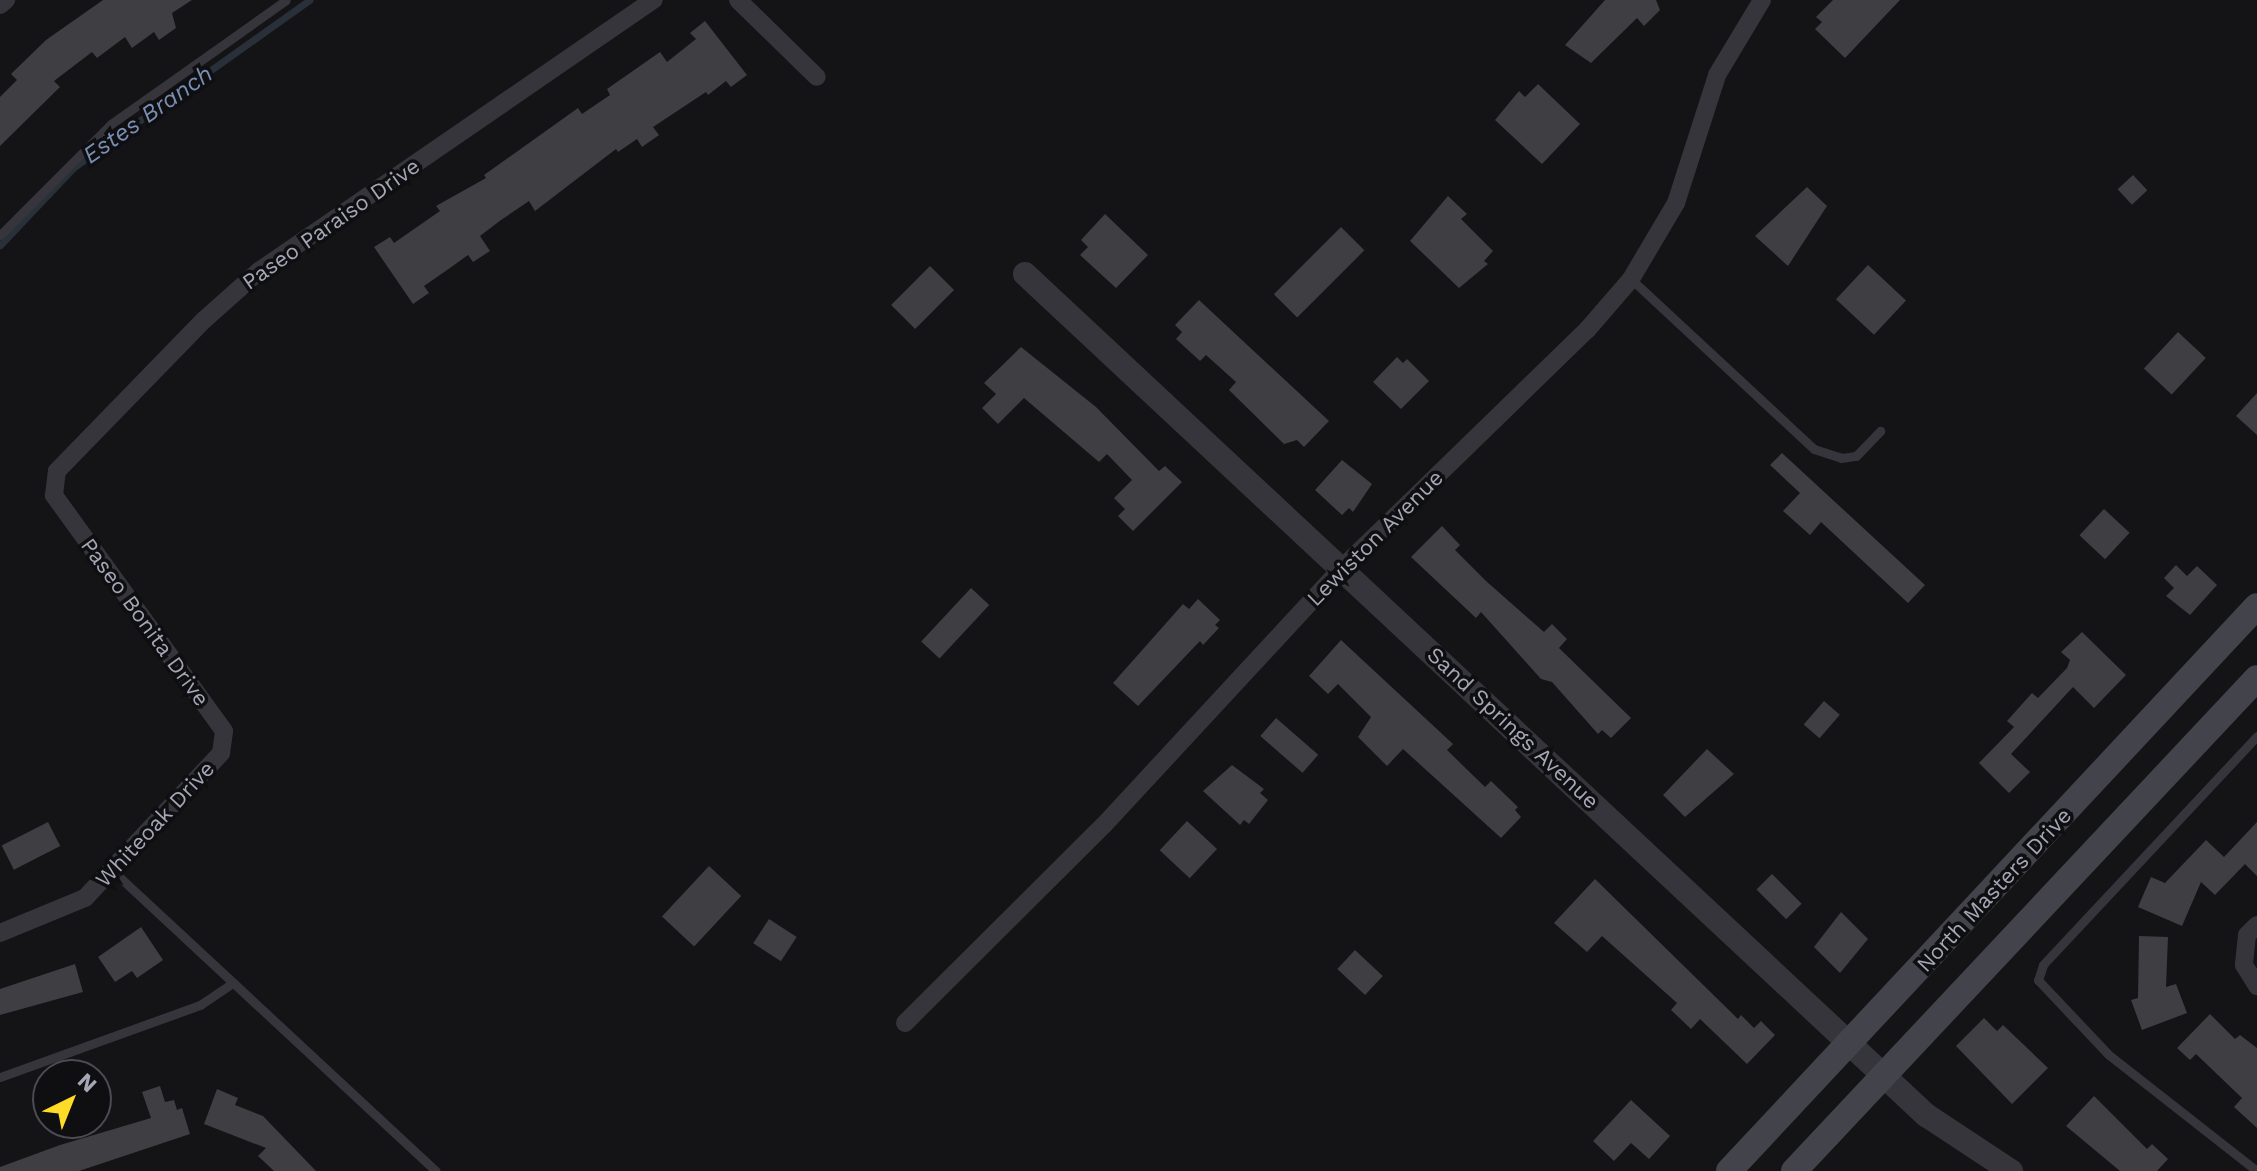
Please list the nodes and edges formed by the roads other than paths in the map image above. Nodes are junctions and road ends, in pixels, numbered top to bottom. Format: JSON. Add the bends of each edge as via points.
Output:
{"nodes":[{"id":1,"x":6,"y":0,"type":"edge"},
{"id":2,"x":286,"y":0,"type":"edge"},
{"id":3,"x":654,"y":0,"type":"edge"},
{"id":4,"x":738,"y":0,"type":"edge"},
{"id":5,"x":1762,"y":0,"type":"edge"},
{"id":6,"x":0,"y":5,"type":"edge"},
{"id":7,"x":817,"y":77,"type":"dead end"},
{"id":8,"x":0,"y":235,"type":"edge"},
{"id":9,"x":1025,"y":274,"type":"dead end"},
{"id":10,"x":1631,"y":279,"type":"junction"},
{"id":11,"x":1880,"y":431,"type":"dead end"},
{"id":12,"x":54,"y":495,"type":"joint"},
{"id":13,"x":1341,"y":569,"type":"junction"},
{"id":14,"x":2257,"y":606,"type":"edge"},
{"id":15,"x":2257,"y":678,"type":"edge"},
{"id":16,"x":2257,"y":736,"type":"edge"},
{"id":17,"x":221,"y":753,"type":"joint"},
{"id":18,"x":114,"y":872,"type":"junction"},
{"id":19,"x":2257,"y":925,"type":"edge"},
{"id":20,"x":0,"y":933,"type":"edge"},
{"id":21,"x":233,"y":983,"type":"junction"},
{"id":22,"x":2257,"y":986,"type":"edge"},
{"id":23,"x":905,"y":1023,"type":"dead end"},
{"id":24,"x":1852,"y":1042,"type":"junction"},
{"id":25,"x":1886,"y":1075,"type":"junction"},
{"id":26,"x":0,"y":1077,"type":"edge"},
{"id":27,"x":436,"y":1171,"type":"edge"},
{"id":28,"x":1729,"y":1171,"type":"edge"},
{"id":29,"x":1794,"y":1171,"type":"edge"},
{"id":30,"x":2011,"y":1171,"type":"edge"},
{"id":31,"x":2257,"y":1171,"type":"edge"}],
"edges":[{"from":1,"to":6,"type":"street"},
{"from":2,"to":8,"type":"lane","via":[[102,131]]},
{"from":3,"to":12,"type":"street","name":"Paseo Paraiso Drive","via":[[259,271],[57,471]]},
{"from":4,"to":7,"type":"street"},
{"from":5,"to":10,"type":"street","name":"Lewiston Avenue","via":[[1717,75],[1676,203]]},
{"from":9,"to":13,"type":"street","name":"Sand Springs Avenue"},
{"from":10,"to":11,"type":"lane","via":[[1814,449],[1841,458],[1856,456]]},
{"from":10,"to":13,"type":"street","name":"Lewiston Avenue","via":[[1587,330]]},
{"from":12,"to":17,"type":"street","name":"Paseo Bonita Drive","via":[[224,731]]},
{"from":13,"to":23,"type":"street","name":"Lewiston Avenue","via":[[1103,826]]},
{"from":13,"to":24,"type":"street","name":"Sand Springs Avenue"},
{"from":14,"to":24,"type":"main road","name":"North Masters Drive"},
{"from":15,"to":25,"type":"main road"},
{"from":16,"to":31,"type":"lane","via":[[2043,965],[2038,980],[2109,1055]]},
{"from":17,"to":18,"type":"street","name":"Whiteoak Drive"},
{"from":18,"to":20,"type":"street","name":"Whiteoak Drive","via":[[60,912]]},
{"from":18,"to":21,"type":"lane"},
{"from":19,"to":22,"type":"street","via":[[2247,935],[2244,965]]},
{"from":21,"to":26,"type":"lane","via":[[200,1005]]},
{"from":21,"to":27,"type":"lane"},
{"from":24,"to":25,"type":"street","name":"Sand Springs Avenue"},
{"from":24,"to":28,"type":"main road","name":"North Masters Drive"},
{"from":25,"to":29,"type":"main road"},
{"from":25,"to":30,"type":"street","name":"Sand Springs Avenue","via":[[1926,1115]]}]}
